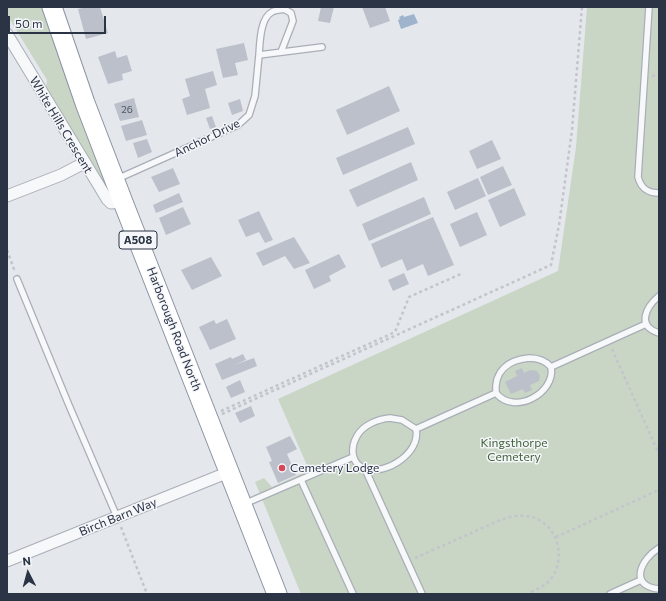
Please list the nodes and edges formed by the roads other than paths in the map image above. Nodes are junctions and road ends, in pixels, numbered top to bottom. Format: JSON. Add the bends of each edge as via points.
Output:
{"nodes":[{"id":1,"x":52,"y":7,"type":"edge"},
{"id":2,"x":649,"y":7,"type":"edge"},
{"id":3,"x":7,"y":34,"type":"edge"},
{"id":4,"x":322,"y":47,"type":"dead end"},
{"id":5,"x":280,"y":52,"type":"junction"},
{"id":6,"x":259,"y":55,"type":"junction"},
{"id":7,"x":84,"y":163,"type":"junction"},
{"id":8,"x":115,"y":180,"type":"junction"},
{"id":9,"x":659,"y":193,"type":"edge"},
{"id":10,"x":7,"y":196,"type":"edge"},
{"id":11,"x":123,"y":202,"type":"junction"},
{"id":12,"x":18,"y":279,"type":"road end"},
{"id":13,"x":659,"y":296,"type":"edge"},
{"id":14,"x":646,"y":324,"type":"junction"},
{"id":15,"x":659,"y":333,"type":"edge"},
{"id":16,"x":551,"y":367,"type":"junction"},
{"id":17,"x":496,"y":393,"type":"junction"},
{"id":18,"x":416,"y":429,"type":"junction"},
{"id":19,"x":353,"y":457,"type":"junction"},
{"id":20,"x":366,"y":469,"type":"junction"},
{"id":21,"x":229,"y":472,"type":"junction"},
{"id":22,"x":301,"y":480,"type":"junction"},
{"id":23,"x":242,"y":505,"type":"junction"},
{"id":24,"x":117,"y":517,"type":"junction"},
{"id":25,"x":659,"y":548,"type":"edge"},
{"id":26,"x":7,"y":561,"type":"edge"},
{"id":27,"x":641,"y":580,"type":"junction"},
{"id":28,"x":659,"y":589,"type":"edge"},
{"id":29,"x":277,"y":594,"type":"edge"},
{"id":30,"x":353,"y":594,"type":"edge"},
{"id":31,"x":422,"y":594,"type":"edge"},
{"id":32,"x":610,"y":594,"type":"edge"}],
"edges":[{"from":1,"to":8,"type":"highway","name":"Harborough Road North","number":"A508"},
{"from":2,"to":9,"type":"lane","via":[[638,177],[642,187],[652,193]]},
{"from":3,"to":7,"type":"street","name":"White Hills Crescent"},
{"from":4,"to":5,"type":"lane"},
{"from":5,"to":6,"type":"lane"},
{"from":5,"to":6,"type":"lane","name":"Anchor Drive","via":[[293,21],[292,13],[284,9],[268,14],[264,20]]},
{"from":6,"to":8,"type":"lane","name":"Anchor Drive","via":[[255,96],[249,115],[238,125]]},
{"from":7,"to":10,"type":"street"},
{"from":7,"to":11,"type":"street","name":"White Hills Crescent","via":[[109,201]]},
{"from":8,"to":11,"type":"highway","name":"Harborough Road North","number":"A508"},
{"from":11,"to":21,"type":"highway","name":"Harborough Road North","number":"A508"},
{"from":12,"to":24,"type":"lane"},
{"from":13,"to":14,"type":"lane","via":[[648,310]]},
{"from":14,"to":15,"type":"lane"},
{"from":14,"to":16,"type":"lane"},
{"from":16,"to":17,"type":"lane","via":[[548,384],[542,392],[530,398],[515,403],[504,400]]},
{"from":16,"to":17,"type":"lane","via":[[533,358],[515,361],[502,369],[498,375]]},
{"from":17,"to":18,"type":"lane"},
{"from":18,"to":19,"type":"lane","via":[[397,418],[372,423],[357,435]]},
{"from":18,"to":20,"type":"lane","via":[[414,444],[400,461],[380,469]]},
{"from":19,"to":20,"type":"lane"},
{"from":19,"to":22,"type":"lane"},
{"from":20,"to":31,"type":"lane"},
{"from":21,"to":23,"type":"highway","number":"A508"},
{"from":21,"to":24,"type":"street","name":"Birch Barn Way"},
{"from":22,"to":23,"type":"lane"},
{"from":22,"to":30,"type":"lane"},
{"from":23,"to":29,"type":"highway","number":"A508"},
{"from":24,"to":26,"type":"street","name":"Birch Barn Way"},
{"from":25,"to":27,"type":"lane","via":[[645,561]]},
{"from":27,"to":28,"type":"lane","via":[[649,587]]},
{"from":27,"to":32,"type":"lane"}]}
